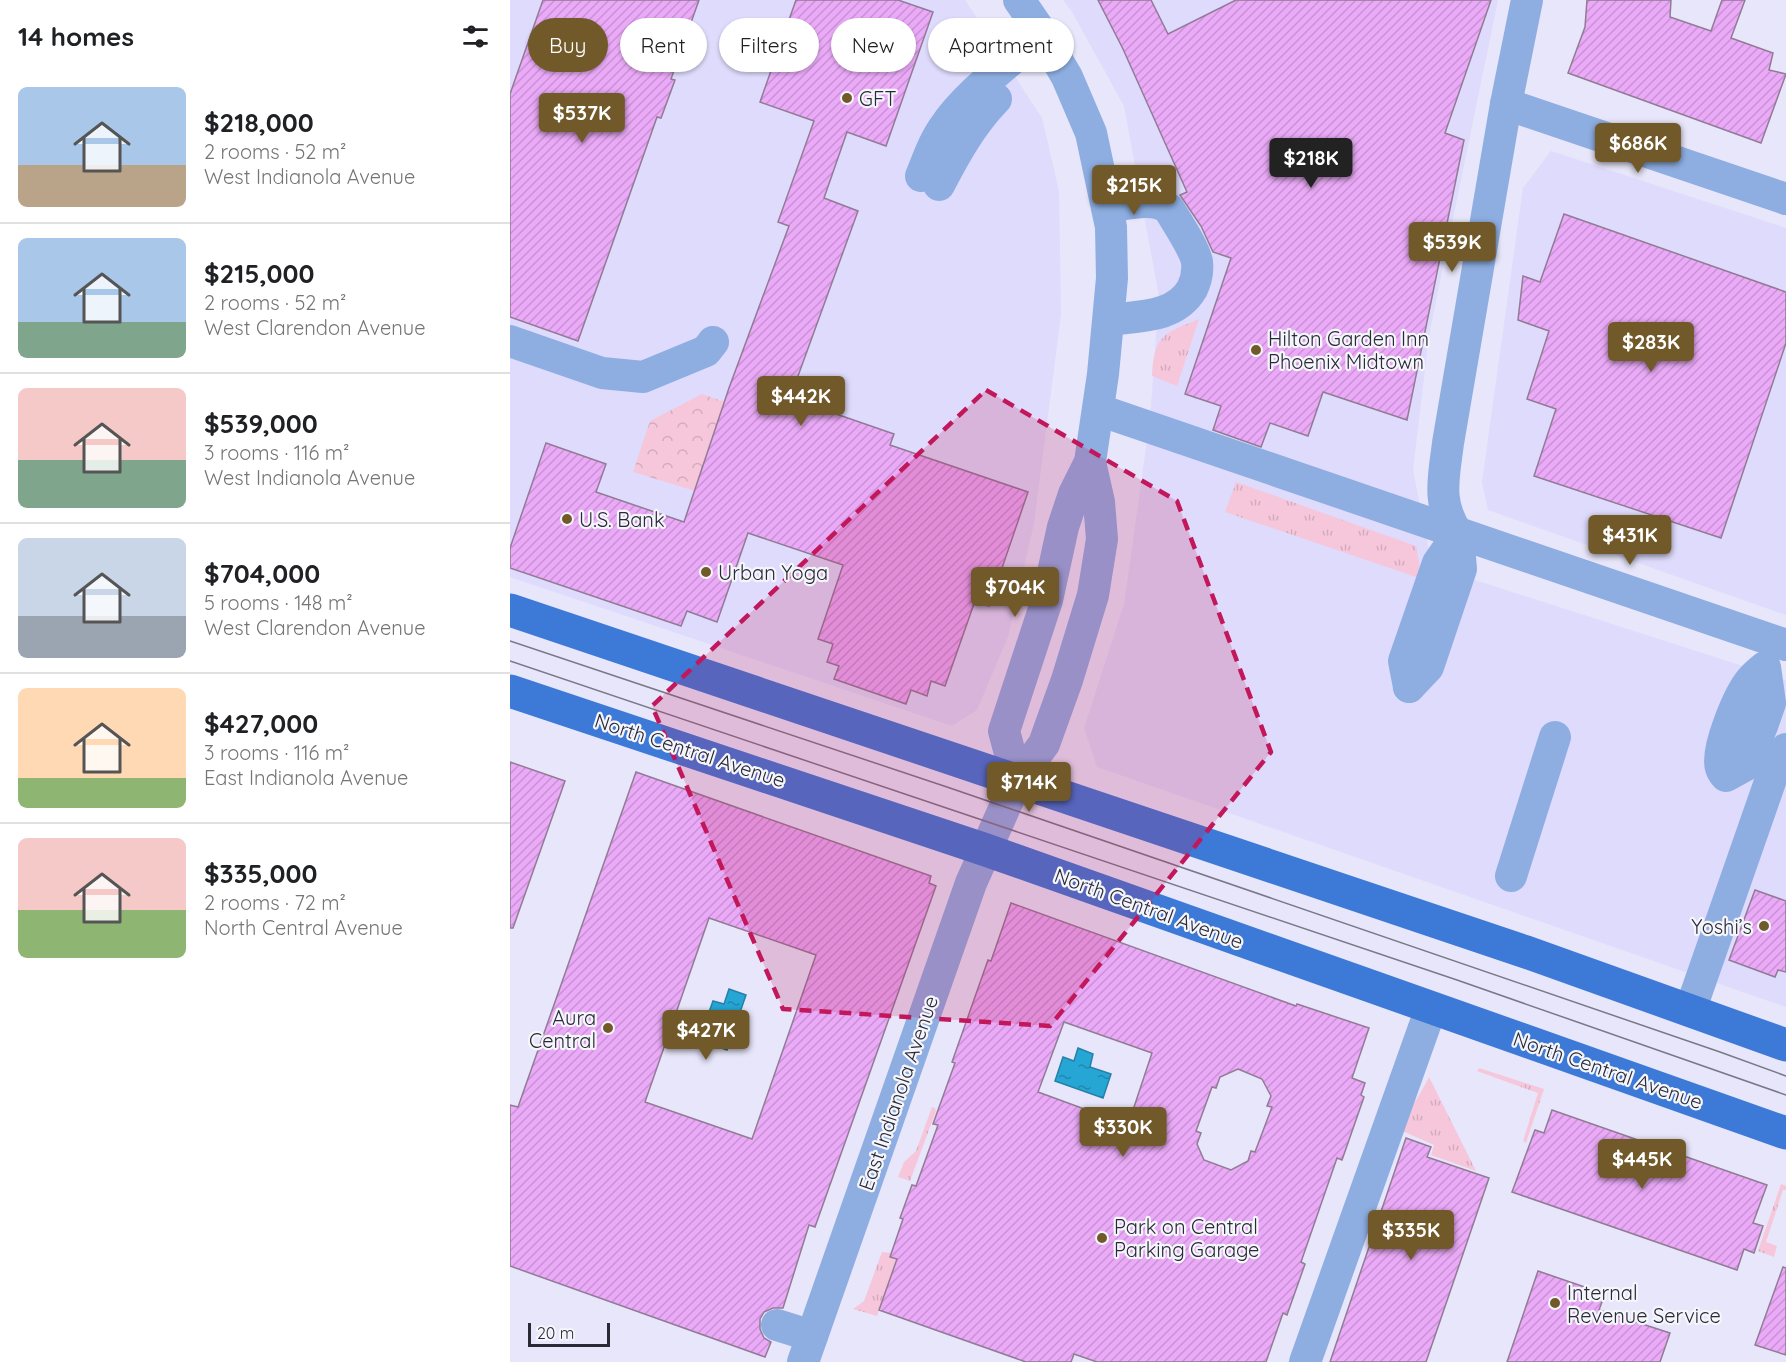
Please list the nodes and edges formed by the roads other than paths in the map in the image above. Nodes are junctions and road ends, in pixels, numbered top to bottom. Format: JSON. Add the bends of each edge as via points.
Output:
{"nodes":[{"id":1,"x":1019,"y":0,"type":"edge"},
{"id":2,"x":1527,"y":0,"type":"edge"},
{"id":3,"x":1031,"y":18,"type":"edge"},
{"id":4,"x":1022,"y":72,"type":"edge"},
{"id":5,"x":1064,"y":72,"type":"edge"},
{"id":6,"x":1506,"y":104,"type":"junction"},
{"id":7,"x":930,"y":181,"type":"dead end"},
{"id":8,"x":1786,"y":199,"type":"edge"},
{"id":9,"x":1107,"y":207,"type":"junction"},
{"id":10,"x":1109,"y":320,"type":"junction"},
{"id":11,"x":510,"y":341,"type":"edge"},
{"id":12,"x":713,"y":342,"type":"dead end"},
{"id":13,"x":1099,"y":410,"type":"junction"},
{"id":14,"x":1090,"y":462,"type":"junction"},
{"id":15,"x":1458,"y":534,"type":"junction"},
{"id":16,"x":510,"y":610,"type":"edge"},
{"id":17,"x":1786,"y":645,"type":"edge"},
{"id":18,"x":510,"y":691,"type":"edge"},
{"id":19,"x":1555,"y":737,"type":"dead end"},
{"id":20,"x":1786,"y":748,"type":"edge"},
{"id":21,"x":1017,"y":780,"type":"junction"},
{"id":22,"x":1786,"y":793,"type":"edge"},
{"id":23,"x":991,"y":838,"type":"junction"},
{"id":24,"x":1511,"y":876,"type":"dead end"},
{"id":25,"x":1694,"y":999,"type":"junction"},
{"id":26,"x":1431,"y":1008,"type":"junction"},
{"id":27,"x":1786,"y":1045,"type":"edge"},
{"id":28,"x":1786,"y":1133,"type":"edge"},
{"id":29,"x":777,"y":1324,"type":"dead end"},
{"id":30,"x":808,"y":1349,"type":"edge"},
{"id":31,"x":1305,"y":1362,"type":"edge"}],
"edges":[{"from":1,"to":3,"type":"street"},
{"from":2,"to":6,"type":"street"},
{"from":4,"to":7,"type":"street","via":[[987,108]]},
{"from":5,"to":9,"type":"street","via":[[1091,133]]},
{"from":6,"to":8,"type":"street"},
{"from":6,"to":15,"type":"street","via":[[1443,484],[1445,510]]},
{"from":9,"to":10,"type":"street","via":[[1112,278]]},
{"from":9,"to":10,"type":"street","via":[[1155,202],[1165,205],[1197,262],[1194,286],[1173,309]]},
{"from":10,"to":13,"type":"street"},
{"from":11,"to":12,"type":"street","via":[[602,373],[643,377],[706,351]]},
{"from":13,"to":14,"type":"street"},
{"from":13,"to":15,"type":"street"},
{"from":14,"to":21,"type":"street","via":[[1063,526],[1047,600],[1004,731]]},
{"from":14,"to":21,"type":"street","name":"East Indianola Avenue","via":[[1100,502],[1102,539],[1093,595],[1044,744]]},
{"from":15,"to":17,"type":"street"},
{"from":16,"to":21,"type":"main road"},
{"from":18,"to":23,"type":"main road","name":"North Central Avenue"},
{"from":19,"to":24,"type":"street"},
{"from":20,"to":25,"type":"street","via":[[1779,756]]},
{"from":21,"to":23,"type":"street","name":"East Indianola Avenue"},
{"from":21,"to":25,"type":"main road","via":[[1526,952]]},
{"from":22,"to":25,"type":"street","via":[[1716,970]]},
{"from":23,"to":26,"type":"main road","name":"North Central Avenue"},
{"from":23,"to":30,"type":"street","name":"East Indianola Avenue","via":[[971,883]]},
{"from":25,"to":27,"type":"main road"},
{"from":26,"to":28,"type":"main road","name":"North Central Avenue"},
{"from":26,"to":31,"type":"street"},
{"from":29,"to":30,"type":"street"}]}
